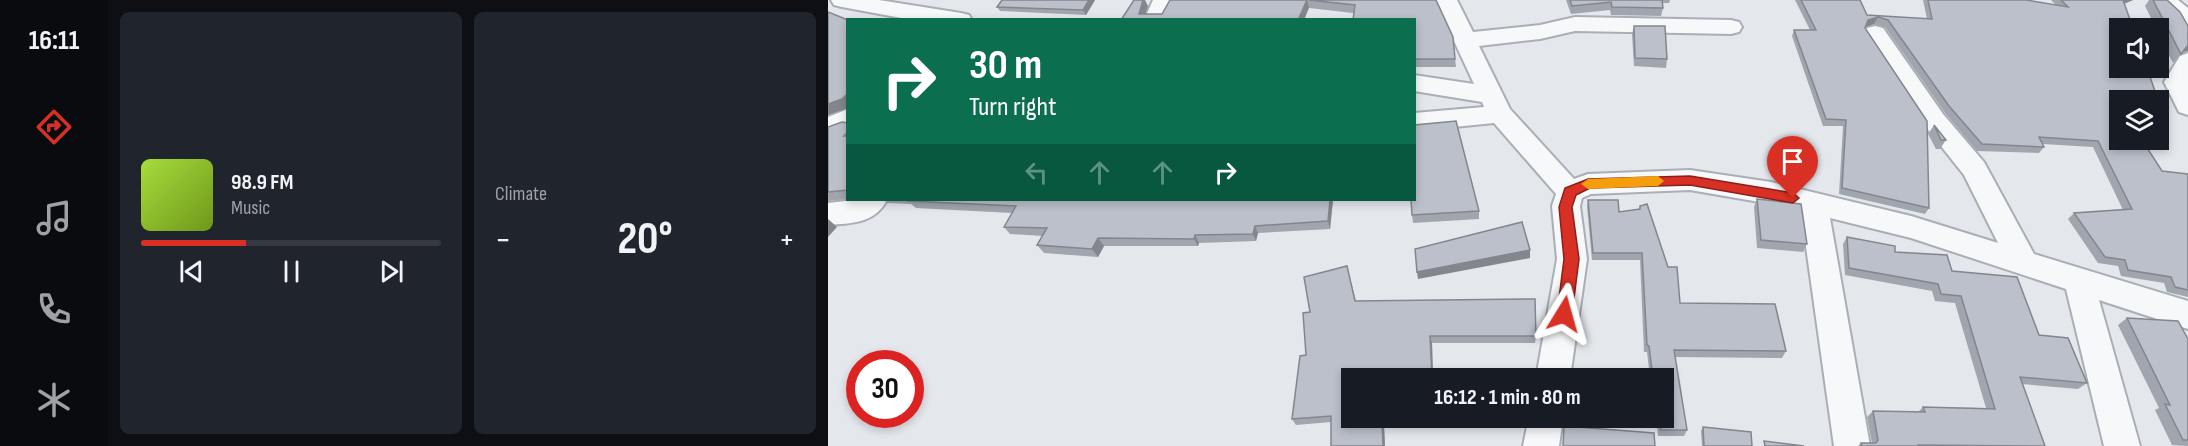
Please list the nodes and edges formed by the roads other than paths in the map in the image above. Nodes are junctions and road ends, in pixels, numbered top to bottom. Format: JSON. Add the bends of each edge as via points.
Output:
{"nodes":[{"id":1,"x":842,"y":0,"type":"edge"},
{"id":2,"x":1164,"y":0,"type":"edge"},
{"id":3,"x":1446,"y":0,"type":"edge"},
{"id":4,"x":2164,"y":0,"type":"edge"},
{"id":5,"x":945,"y":14,"type":"edge"},
{"id":6,"x":1156,"y":18,"type":"edge"},
{"id":7,"x":1731,"y":27,"type":"dead end"},
{"id":8,"x":2188,"y":27,"type":"edge"},
{"id":9,"x":1875,"y":33,"type":"dead end"},
{"id":10,"x":1467,"y":40,"type":"junction"},
{"id":11,"x":2188,"y":61,"type":"edge"},
{"id":12,"x":1416,"y":84,"type":"edge"},
{"id":13,"x":1496,"y":105,"type":"junction"},
{"id":14,"x":2188,"y":106,"type":"edge"},
{"id":15,"x":846,"y":119,"type":"edge"},
{"id":16,"x":1416,"y":122,"type":"edge"},
{"id":17,"x":828,"y":128,"type":"edge"},
{"id":18,"x":1570,"y":192,"type":"junction"},
{"id":19,"x":872,"y":201,"type":"edge"},
{"id":20,"x":1814,"y":204,"type":"junction"},
{"id":21,"x":828,"y":214,"type":"edge"},
{"id":22,"x":2024,"y":264,"type":"junction"},
{"id":23,"x":2079,"y":281,"type":"junction"},
{"id":24,"x":2188,"y":315,"type":"edge"},
{"id":25,"x":1555,"y":368,"type":"edge"},
{"id":26,"x":1544,"y":428,"type":"edge"},
{"id":27,"x":1541,"y":446,"type":"edge"},
{"id":28,"x":1852,"y":446,"type":"edge"},
{"id":29,"x":2122,"y":446,"type":"edge"}],
"edges":[{"from":1,"to":5,"type":"street","via":[[917,14]]},
{"from":2,"to":6,"type":"street"},
{"from":3,"to":10,"type":"street"},
{"from":4,"to":8,"type":"street","via":[[2184,16]]},
{"from":7,"to":10,"type":"street","via":[[1575,24]]},
{"from":9,"to":22,"type":"street","via":[[1934,120],[1974,169]]},
{"from":10,"to":13,"type":"street"},
{"from":11,"to":14,"type":"street","via":[[2176,82]]},
{"from":12,"to":13,"type":"street"},
{"from":13,"to":16,"type":"street"},
{"from":13,"to":18,"type":"street"},
{"from":15,"to":17,"type":"street"},
{"from":18,"to":20,"type":"street","via":[[1588,184],[1690,180]]},
{"from":18,"to":25,"type":"street","via":[[1566,207],[1572,259]]},
{"from":19,"to":21,"type":"street","via":[[858,212]]},
{"from":20,"to":22,"type":"street","via":[[1911,227]]},
{"from":20,"to":28,"type":"street"},
{"from":22,"to":23,"type":"street"},
{"from":23,"to":24,"type":"street"},
{"from":23,"to":29,"type":"street"},
{"from":26,"to":27,"type":"street"}]}
